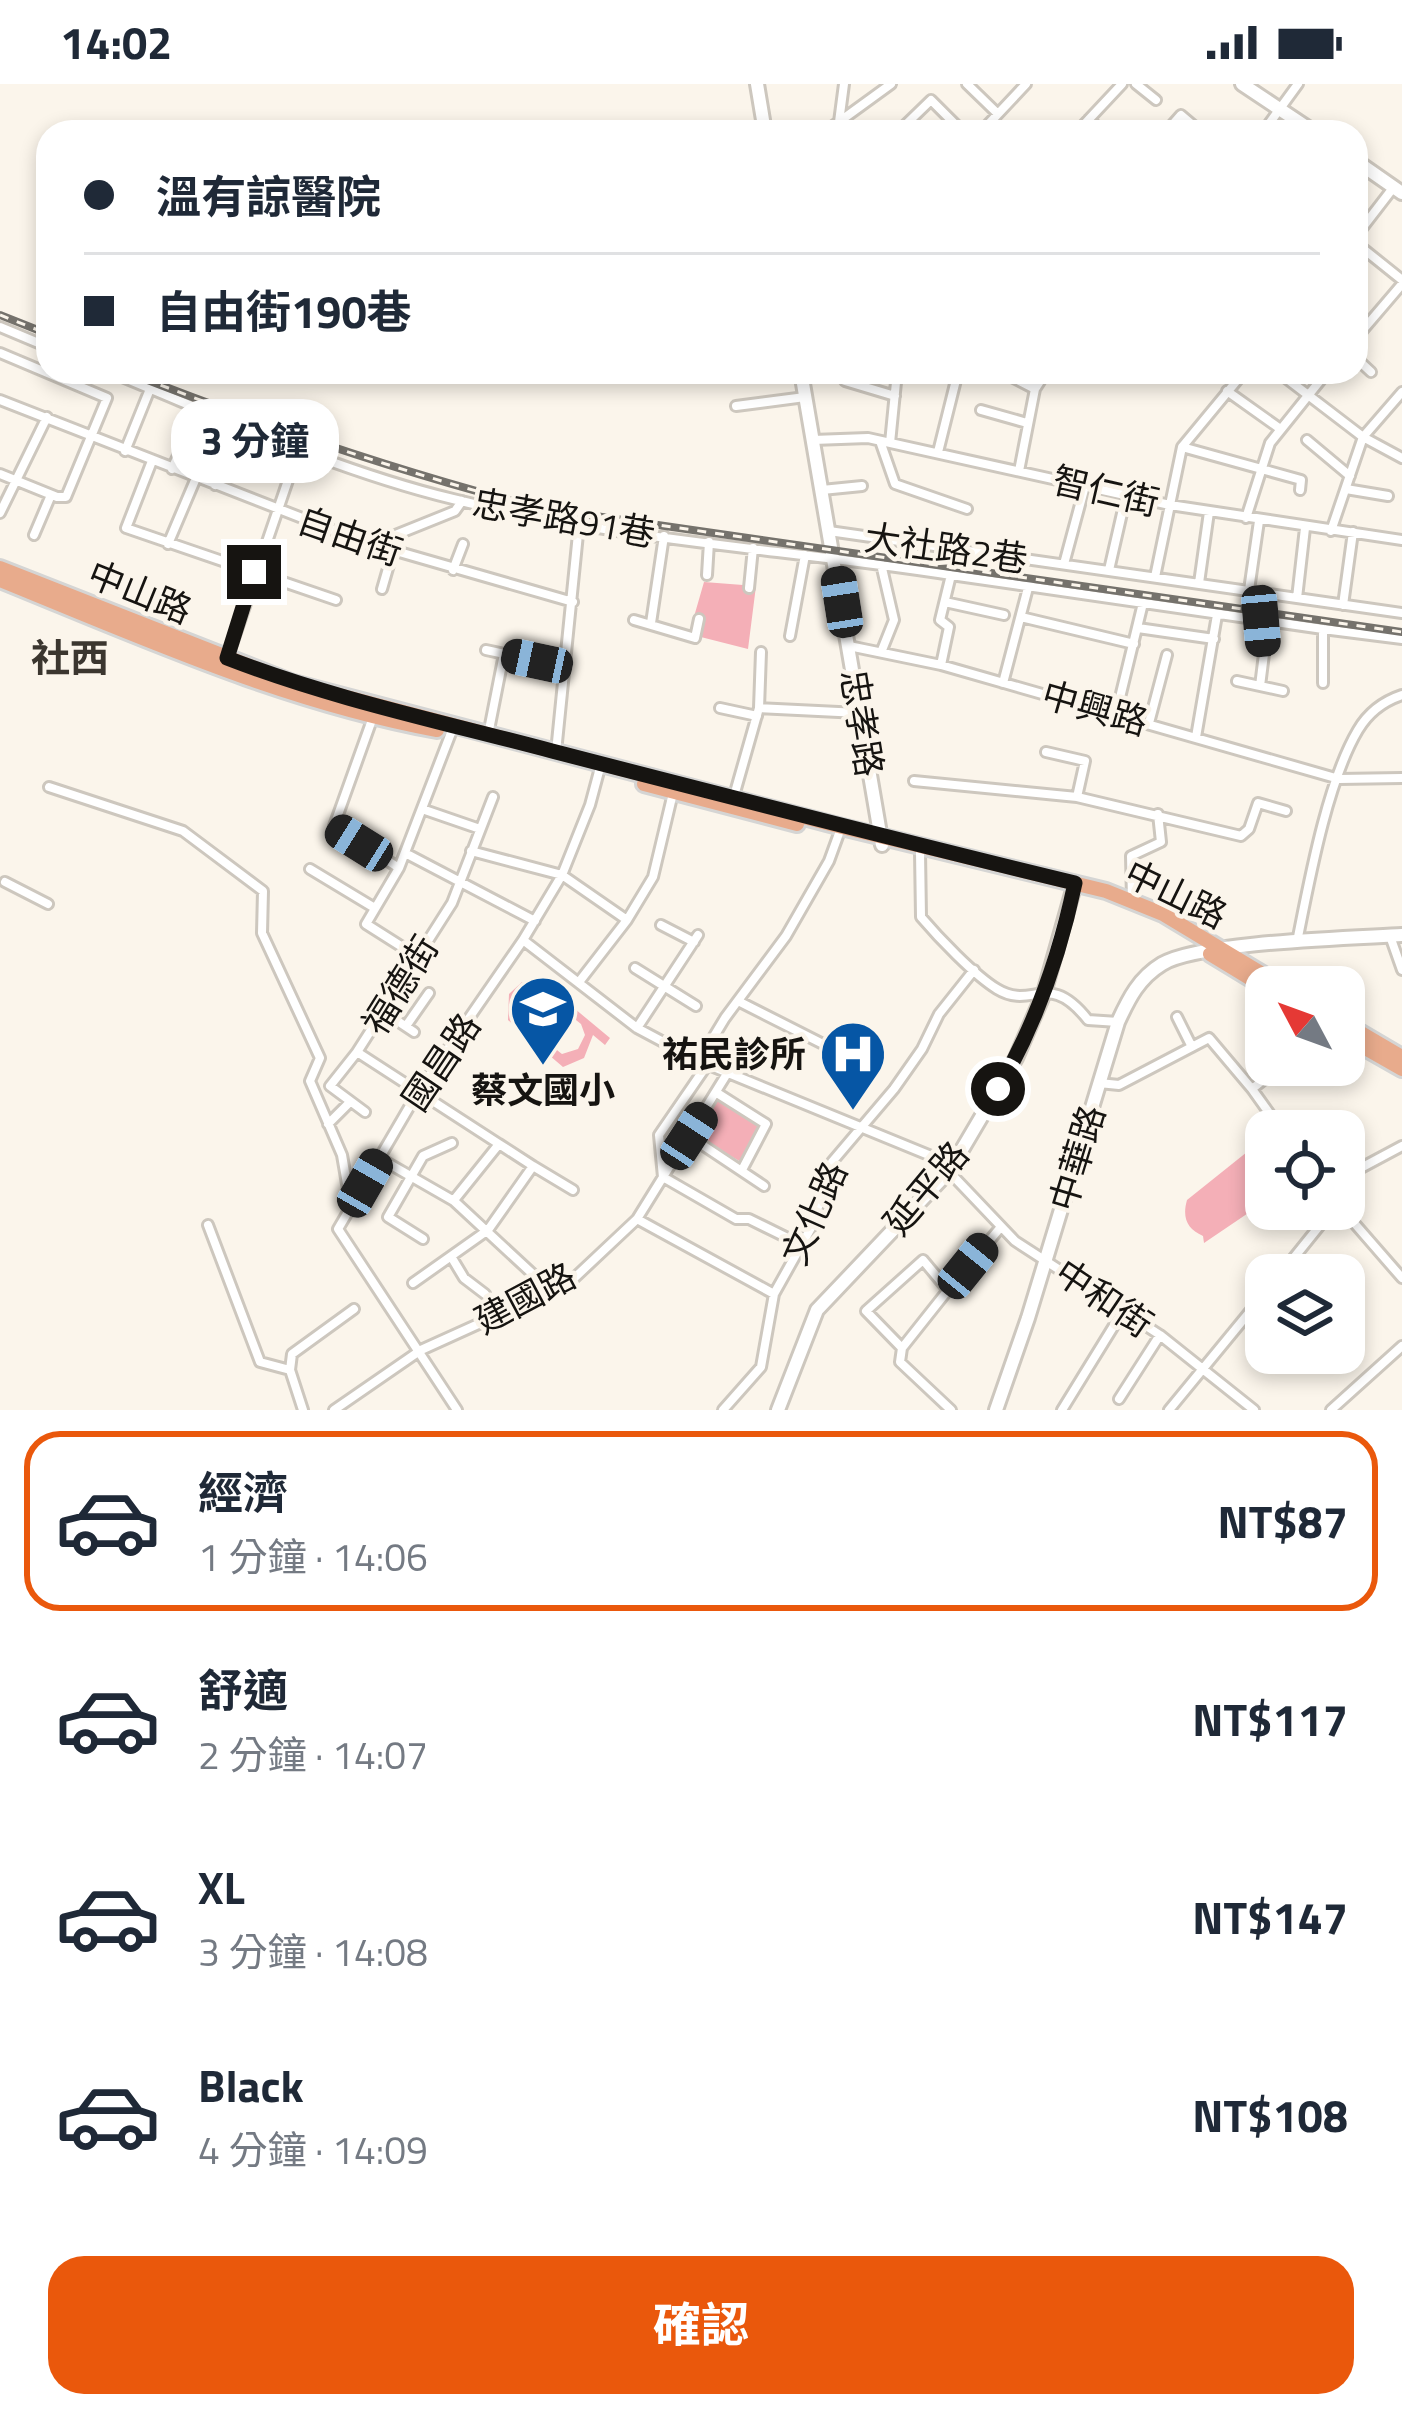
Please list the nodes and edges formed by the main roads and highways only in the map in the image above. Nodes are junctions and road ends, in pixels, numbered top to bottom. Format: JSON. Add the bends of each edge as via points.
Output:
{"nodes":[{"id":1,"x":0,"y":568,"type":"edge"},
{"id":2,"x":0,"y":580,"type":"edge"},
{"id":3,"x":226,"y":665,"type":"junction"},
{"id":4,"x":600,"y":768,"type":"junction"},
{"id":5,"x":841,"y":831,"type":"junction"},
{"id":6,"x":882,"y":841,"type":"junction"},
{"id":7,"x":1074,"y":887,"type":"junction"},
{"id":8,"x":1216,"y":952,"type":"junction"},
{"id":9,"x":1245,"y":967,"type":"edge"},
{"id":10,"x":1245,"y":973,"type":"edge"},
{"id":11,"x":1365,"y":1035,"type":"edge"},
{"id":12,"x":1365,"y":1048,"type":"edge"},
{"id":13,"x":1402,"y":1057,"type":"edge"},
{"id":14,"x":1402,"y":1070,"type":"edge"}],
"edges":[{"from":1,"to":3,"type":"main road","name":"中山路"},
{"from":2,"to":3,"type":"main road","name":"中山路"},
{"from":3,"to":4,"type":"main road","name":"中山路"},
{"from":3,"to":4,"type":"main road","name":"中山路","via":[[374,716]]},
{"from":4,"to":5,"type":"main road","name":"中山路"},
{"from":4,"to":5,"type":"main road","name":"中山路","via":[[734,796]]},
{"from":5,"to":6,"type":"main road","name":"中山路"},
{"from":6,"to":7,"type":"main road","name":"中山路"},
{"from":6,"to":7,"type":"main road","name":"中山路"},
{"from":7,"to":8,"type":"main road","name":"中山路"},
{"from":7,"to":8,"type":"main road","name":"中山路","via":[[1163,914]]},
{"from":8,"to":9,"type":"main road","name":"中山路"},
{"from":8,"to":10,"type":"main road","name":"中山路"},
{"from":11,"to":13,"type":"main road"},
{"from":12,"to":14,"type":"main road"}]}
